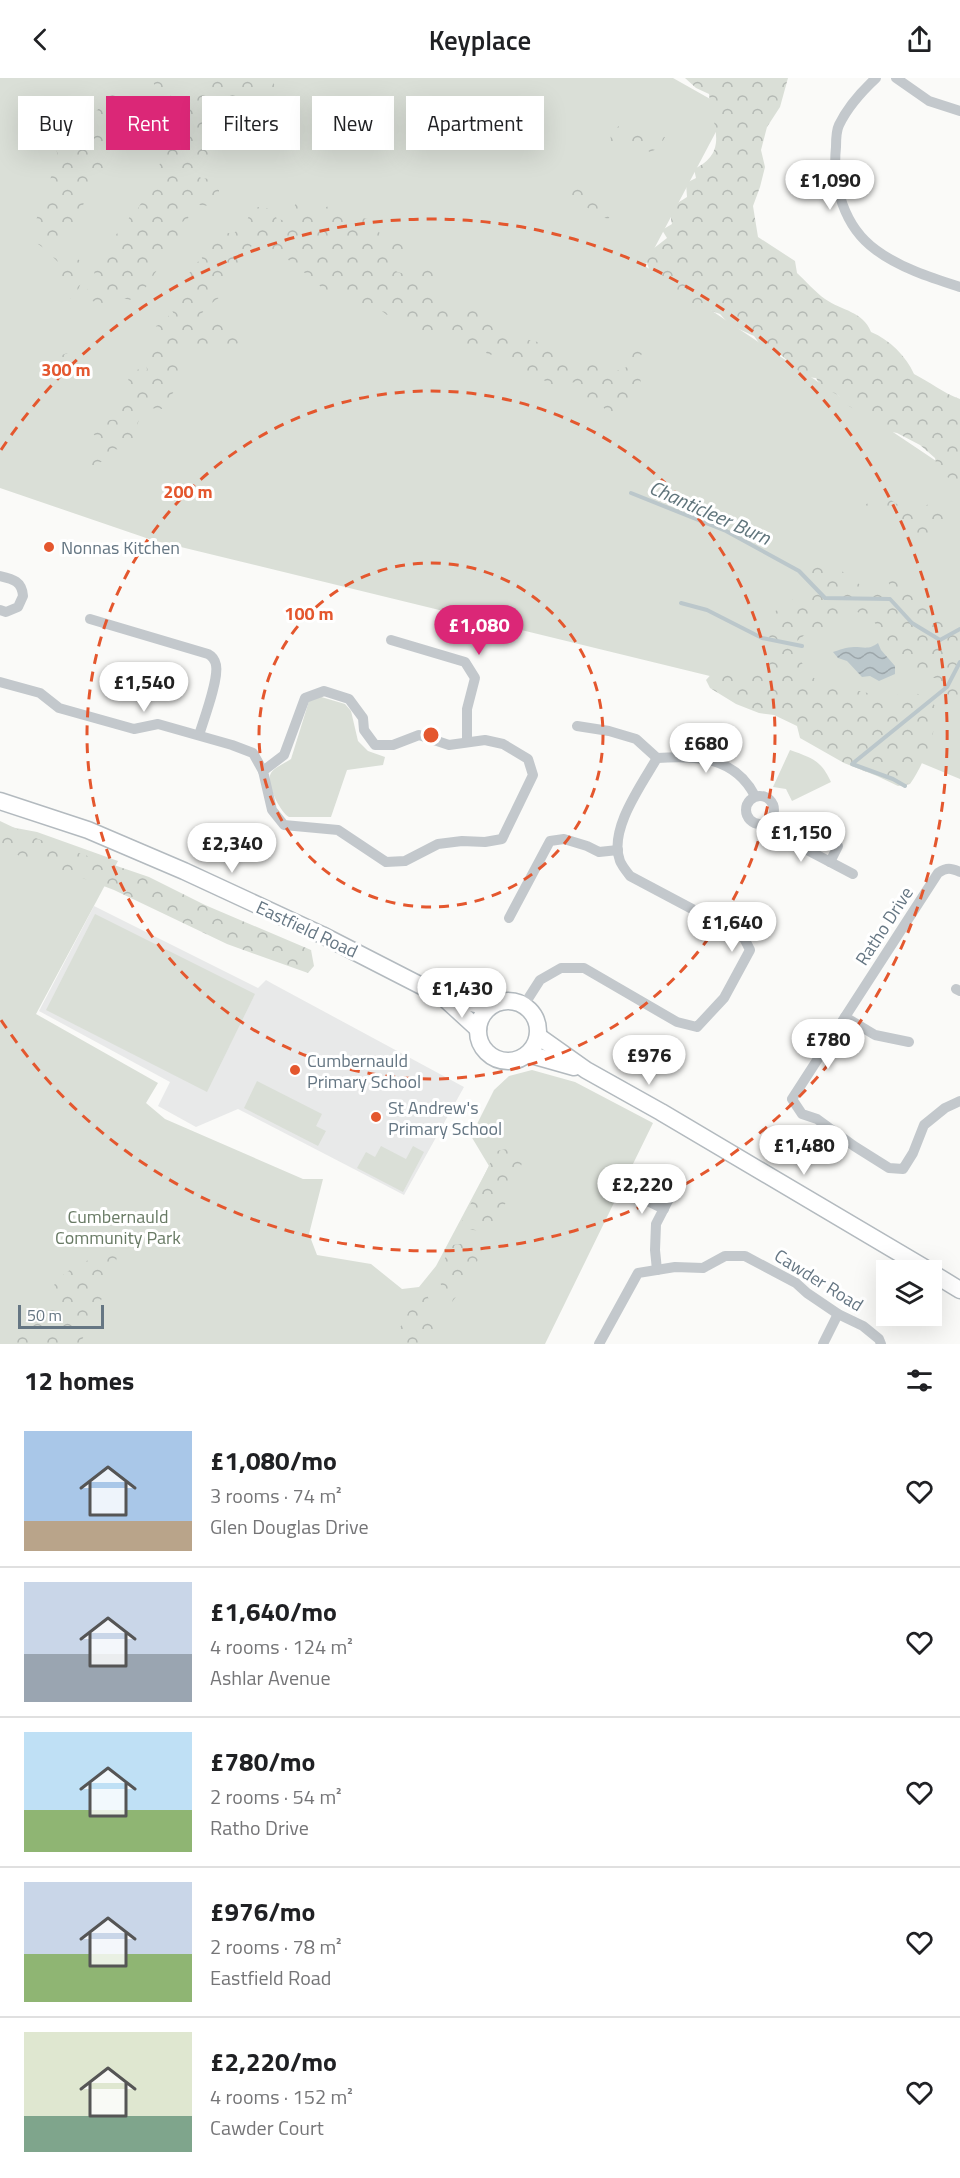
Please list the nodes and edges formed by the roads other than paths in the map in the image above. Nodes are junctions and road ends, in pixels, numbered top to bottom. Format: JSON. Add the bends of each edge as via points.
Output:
{"nodes":[{"id":1,"x":876,"y":78,"type":"edge"},
{"id":2,"x":896,"y":78,"type":"edge"},
{"id":3,"x":960,"y":111,"type":"edge"},
{"id":4,"x":960,"y":287,"type":"edge"},
{"id":5,"x":0,"y":576,"type":"edge"},
{"id":6,"x":0,"y":610,"type":"edge"},
{"id":7,"x":90,"y":619,"type":"dead end"},
{"id":8,"x":391,"y":640,"type":"dead end"},
{"id":9,"x":0,"y":682,"type":"edge"},
{"id":10,"x":576,"y":726,"type":"dead end"},
{"id":11,"x":199,"y":735,"type":"junction"},
{"id":12,"x":468,"y":742,"type":"junction"},
{"id":13,"x":657,"y":758,"type":"junction"},
{"id":14,"x":263,"y":771,"type":"junction"},
{"id":15,"x":755,"y":796,"type":"junction"},
{"id":16,"x":0,"y":801,"type":"edge"},
{"id":17,"x":771,"y":821,"type":"junction"},
{"id":18,"x":838,"y":846,"type":"dead end"},
{"id":19,"x":618,"y":850,"type":"junction"},
{"id":20,"x":830,"y":862,"type":"junction"},
{"id":21,"x":960,"y":872,"type":"edge"},
{"id":22,"x":853,"y":874,"type":"dead end"},
{"id":23,"x":509,"y":918,"type":"dead end"},
{"id":24,"x":443,"y":997,"type":"junction"},
{"id":25,"x":524,"y":1005,"type":"junction"},
{"id":26,"x":489,"y":1007,"type":"junction"},
{"id":27,"x":845,"y":1017,"type":"junction"},
{"id":28,"x":478,"y":1029,"type":"junction"},
{"id":29,"x":538,"y":1036,"type":"junction"},
{"id":30,"x":909,"y":1042,"type":"dead end"},
{"id":31,"x":528,"y":1054,"type":"junction"},
{"id":32,"x":586,"y":1070,"type":"junction"},
{"id":33,"x":960,"y":1101,"type":"edge"},
{"id":34,"x":675,"y":1187,"type":"dead end"},
{"id":35,"x":633,"y":1194,"type":"dead end"},
{"id":36,"x":664,"y":1209,"type":"junction"},
{"id":37,"x":910,"y":1260,"type":"edge"},
{"id":38,"x":657,"y":1270,"type":"junction"},
{"id":39,"x":942,"y":1279,"type":"edge"},
{"id":40,"x":960,"y":1290,"type":"edge"},
{"id":41,"x":838,"y":1314,"type":"junction"},
{"id":42,"x":599,"y":1344,"type":"edge"},
{"id":43,"x":822,"y":1344,"type":"edge"},
{"id":44,"x":881,"y":1344,"type":"edge"}],
"edges":[{"from":1,"to":4,"type":"street","via":[[858,94],[838,127],[834,163],[840,200],[853,226],[875,250],[906,268]]},
{"from":2,"to":3,"type":"street","via":[[929,101]]},
{"from":5,"to":6,"type":"street","via":[[19,583],[23,596],[18,607]]},
{"from":7,"to":11,"type":"street","via":[[213,657],[216,676]]},
{"from":8,"to":12,"type":"street","via":[[465,662],[472,670],[475,678],[468,709]]},
{"from":9,"to":11,"type":"street","via":[[40,693],[59,708],[134,729],[159,724]]},
{"from":10,"to":13,"type":"street","via":[[636,739]]},
{"from":11,"to":14,"type":"street","via":[[253,753]]},
{"from":12,"to":14,"type":"street","via":[[449,745],[418,735],[393,745],[375,745],[349,699],[324,691],[305,698],[284,755]]},
{"from":12,"to":14,"type":"street","via":[[503,744],[528,759],[533,775],[502,839],[438,844],[405,861],[386,862],[338,830],[284,825],[272,810]]},
{"from":13,"to":15,"type":"street","via":[[688,756],[713,760],[735,771]]},
{"from":13,"to":19,"type":"street","via":[[625,814]]},
{"from":15,"to":17,"type":"street","via":[[765,796],[773,803],[775,813]]},
{"from":15,"to":17,"type":"street","via":[[748,802],[748,818],[754,824]]},
{"from":16,"to":24,"type":"street","name":"Eastfield Road","via":[[88,830],[184,871],[380,963]]},
{"from":17,"to":20,"type":"street","via":[[794,843]]},
{"from":18,"to":20,"type":"street"},
{"from":19,"to":23,"type":"street","via":[[599,852],[564,840],[550,841]]},
{"from":19,"to":25,"type":"street","via":[[630,876],[743,936],[750,950],[724,998],[697,1027],[677,1022],[584,968],[561,968],[540,980]]},
{"from":20,"to":22,"type":"street"},
{"from":21,"to":27,"type":"street","name":"Ratho Drive","via":[[944,868],[938,873]]},
{"from":24,"to":26,"type":"street","name":"Eastfield Road"},
{"from":24,"to":28,"type":"street","name":"Eastfield Road"},
{"from":25,"to":26,"type":"street","name":"Eastfield Road","via":[[513,1001]]},
{"from":25,"to":29,"type":"street","via":[[534,1016]]},
{"from":26,"to":28,"type":"street"},
{"from":27,"to":30,"type":"street","via":[[875,1035]]},
{"from":27,"to":33,"type":"street","name":"Ratho Drive","via":[[792,1099],[802,1114],[817,1119],[889,1168],[903,1169],[924,1125]]},
{"from":28,"to":31,"type":"street","name":"Eastfield Road","via":[[483,1048],[494,1058],[520,1059]]},
{"from":29,"to":31,"type":"street"},
{"from":29,"to":32,"type":"street","name":"Eastfield Road"},
{"from":31,"to":32,"type":"street","name":"Eastfield Road"},
{"from":32,"to":37,"type":"street","name":"Eastfield Road"},
{"from":34,"to":36,"type":"street"},
{"from":35,"to":36,"type":"street"},
{"from":36,"to":38,"type":"street","via":[[656,1224]]},
{"from":38,"to":41,"type":"street","name":"Cawder Road","via":[[703,1268],[725,1256],[745,1256],[796,1283]]},
{"from":38,"to":42,"type":"street","name":"Cawder Road","via":[[638,1273]]},
{"from":39,"to":40,"type":"street","name":"Eastfield Road"},
{"from":41,"to":43,"type":"street"},
{"from":41,"to":44,"type":"street","name":"Cawder Road","via":[[862,1326]]}]}
